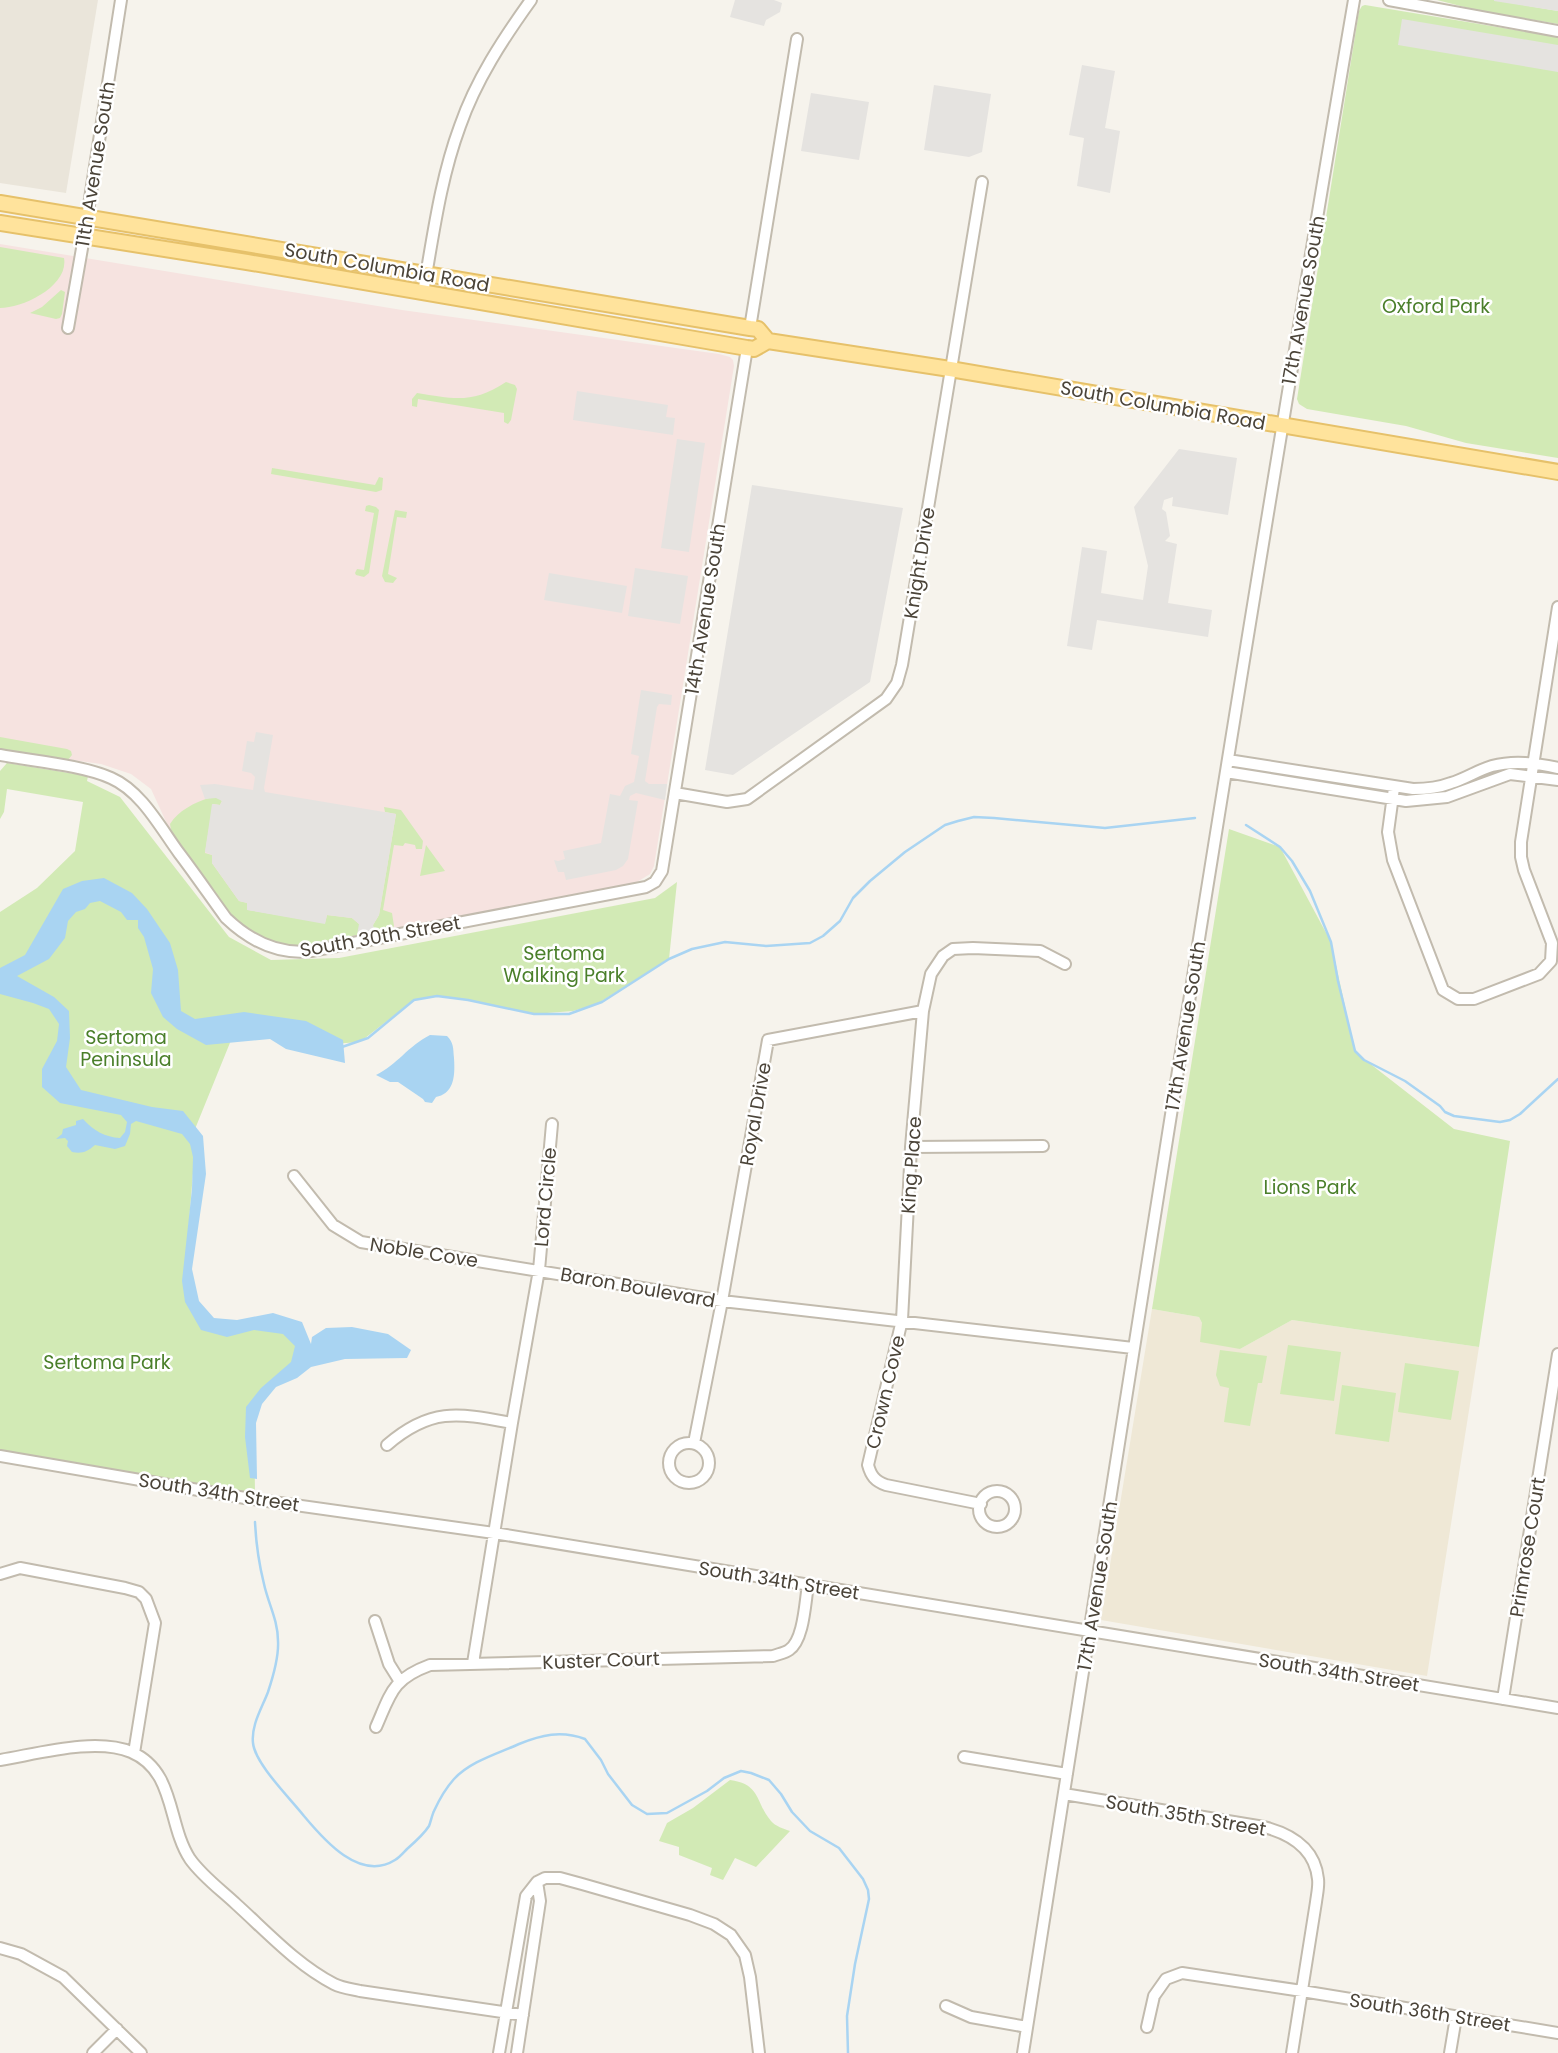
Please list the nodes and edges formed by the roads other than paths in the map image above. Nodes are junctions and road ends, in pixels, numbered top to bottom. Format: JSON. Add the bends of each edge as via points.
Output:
{"nodes":[{"id":1,"x":121,"y":0,"type":"edge"},
{"id":2,"x":531,"y":0,"type":"edge"},
{"id":3,"x":1354,"y":0,"type":"edge"},
{"id":4,"x":1389,"y":0,"type":"edge"},
{"id":5,"x":1558,"y":31,"type":"edge"},
{"id":6,"x":797,"y":40,"type":"dead end"},
{"id":7,"x":982,"y":182,"type":"dead end"},
{"id":8,"x":0,"y":203,"type":"edge"},
{"id":9,"x":87,"y":218,"type":"junction"},
{"id":10,"x":0,"y":223,"type":"edge"},
{"id":11,"x":84,"y":237,"type":"junction"},
{"id":12,"x":426,"y":274,"type":"junction"},
{"id":13,"x":423,"y":293,"type":"junction"},
{"id":14,"x":68,"y":328,"type":"dead end"},
{"id":15,"x":750,"y":328,"type":"junction"},
{"id":16,"x":695,"y":338,"type":"junction"},
{"id":17,"x":768,"y":341,"type":"junction"},
{"id":18,"x":747,"y":348,"type":"junction"},
{"id":19,"x":950,"y":369,"type":"junction"},
{"id":20,"x":1281,"y":425,"type":"junction"},
{"id":21,"x":1558,"y":472,"type":"edge"},
{"id":22,"x":1558,"y":607,"type":"edge"},
{"id":23,"x":0,"y":755,"type":"edge"},
{"id":24,"x":1228,"y":760,"type":"junction"},
{"id":25,"x":1533,"y":763,"type":"junction"},
{"id":26,"x":1558,"y":768,"type":"edge"},
{"id":27,"x":1226,"y":772,"type":"junction"},
{"id":28,"x":1531,"y":776,"type":"junction"},
{"id":29,"x":1558,"y":780,"type":"edge"},
{"id":30,"x":675,"y":793,"type":"junction"},
{"id":31,"x":1393,"y":793,"type":"junction"},
{"id":32,"x":662,"y":871,"type":"joint"},
{"id":33,"x":1065,"y":964,"type":"dead end"},
{"id":34,"x":923,"y":1011,"type":"junction"},
{"id":35,"x":552,"y":1124,"type":"dead end"},
{"id":36,"x":1044,"y":1146,"type":"dead end"},
{"id":37,"x":911,"y":1147,"type":"junction"},
{"id":38,"x":294,"y":1176,"type":"dead end"},
{"id":39,"x":539,"y":1270,"type":"junction"},
{"id":40,"x":722,"y":1301,"type":"junction"},
{"id":41,"x":902,"y":1320,"type":"junction"},
{"id":42,"x":1133,"y":1348,"type":"junction"},
{"id":43,"x":1558,"y":1353,"type":"edge"},
{"id":44,"x":512,"y":1423,"type":"junction"},
{"id":45,"x":694,"y":1443,"type":"dead end"},
{"id":46,"x":387,"y":1445,"type":"dead end"},
{"id":47,"x":0,"y":1455,"type":"edge"},
{"id":48,"x":981,"y":1504,"type":"dead end"},
{"id":49,"x":494,"y":1533,"type":"junction"},
{"id":50,"x":0,"y":1574,"type":"edge"},
{"id":51,"x":808,"y":1585,"type":"junction"},
{"id":52,"x":375,"y":1621,"type":"dead end"},
{"id":53,"x":1090,"y":1631,"type":"junction"},
{"id":54,"x":473,"y":1664,"type":"junction"},
{"id":55,"x":400,"y":1680,"type":"junction"},
{"id":56,"x":1503,"y":1699,"type":"junction"},
{"id":57,"x":1558,"y":1708,"type":"edge"},
{"id":58,"x":376,"y":1727,"type":"dead end"},
{"id":59,"x":134,"y":1753,"type":"junction"},
{"id":60,"x":964,"y":1757,"type":"dead end"},
{"id":61,"x":0,"y":1760,"type":"edge"},
{"id":62,"x":1067,"y":1774,"type":"junction"},
{"id":63,"x":1064,"y":1794,"type":"junction"},
{"id":64,"x":537,"y":1882,"type":"junction"},
{"id":65,"x":0,"y":1948,"type":"edge"},
{"id":66,"x":1302,"y":1991,"type":"junction"},
{"id":67,"x":946,"y":2006,"type":"dead end"},
{"id":68,"x":506,"y":2012,"type":"junction"},
{"id":69,"x":523,"y":2015,"type":"junction"},
{"id":70,"x":1456,"y":2017,"type":"junction"},
{"id":71,"x":1027,"y":2027,"type":"junction"},
{"id":72,"x":1147,"y":2027,"type":"dead end"},
{"id":73,"x":117,"y":2029,"type":"junction"},
{"id":74,"x":1558,"y":2033,"type":"edge"},
{"id":75,"x":93,"y":2053,"type":"edge"},
{"id":76,"x":141,"y":2053,"type":"edge"},
{"id":77,"x":499,"y":2053,"type":"edge"},
{"id":78,"x":517,"y":2053,"type":"edge"},
{"id":79,"x":759,"y":2053,"type":"edge"},
{"id":80,"x":1023,"y":2053,"type":"edge"},
{"id":81,"x":1292,"y":2053,"type":"edge"},
{"id":82,"x":1450,"y":2053,"type":"edge"}],
"edges":[{"from":1,"to":9,"type":"street","name":"11th Avenue South"},
{"from":2,"to":12,"type":"street","via":[[492,58],[460,125],[439,199]]},
{"from":3,"to":20,"type":"street","name":"17th Avenue South"},
{"from":4,"to":5,"type":"street"},
{"from":6,"to":15,"type":"street"},
{"from":7,"to":19,"type":"street","name":"Knight Drive"},
{"from":8,"to":9,"type":"main road","name":"South Columbia Road"},
{"from":9,"to":11,"type":"street","name":"11th Avenue South"},
{"from":9,"to":12,"type":"main road","name":"South Columbia Road"},
{"from":10,"to":11,"type":"main road","name":"South Columbia Road"},
{"from":11,"to":13,"type":"main road","name":"South Columbia Road"},
{"from":11,"to":14,"type":"street","name":"11th Avenue South"},
{"from":12,"to":13,"type":"street"},
{"from":12,"to":15,"type":"main road","name":"South Columbia Road"},
{"from":13,"to":16,"type":"main road","name":"South Columbia Road"},
{"from":15,"to":16,"type":"main road","via":[[733,335]]},
{"from":15,"to":17,"type":"main road","name":"South Columbia Road","via":[[758,329]]},
{"from":16,"to":18,"type":"main road","name":"South Columbia Road"},
{"from":17,"to":18,"type":"main road","name":"South Columbia Road"},
{"from":17,"to":19,"type":"main road","name":"South Columbia Road"},
{"from":18,"to":30,"type":"street","name":"14th Avenue South"},
{"from":19,"to":20,"type":"main road","name":"South Columbia Road"},
{"from":19,"to":30,"type":"street","name":"Knight Drive","via":[[897,683],[886,699],[747,799],[727,802]]},
{"from":20,"to":21,"type":"main road","name":"South Columbia Road"},
{"from":20,"to":24,"type":"street","name":"17th Avenue South"},
{"from":22,"to":25,"type":"street"},
{"from":23,"to":32,"type":"street","name":"South 30th Street","via":[[88,770],[117,781],[150,813],[226,918],[258,942],[286,951],[311,951],[646,887]]},
{"from":24,"to":27,"type":"street","name":"17th Avenue South"},
{"from":24,"to":31,"type":"street"},
{"from":25,"to":26,"type":"street"},
{"from":25,"to":28,"type":"street"},
{"from":25,"to":31,"type":"street","via":[[1492,766],[1432,789]]},
{"from":27,"to":31,"type":"street"},
{"from":27,"to":42,"type":"street","name":"17th Avenue South"},
{"from":28,"to":29,"type":"street"},
{"from":28,"to":31,"type":"street","via":[[1510,774],[1433,800],[1406,801]]},
{"from":28,"to":31,"type":"street","via":[[1521,858],[1552,943],[1551,961],[1539,974],[1474,999],[1458,999],[1443,990],[1393,860],[1388,832]]},
{"from":30,"to":32,"type":"street","name":"14th Avenue South"},
{"from":33,"to":34,"type":"street","name":"King Place","via":[[1040,951],[953,949],[931,974]]},
{"from":34,"to":37,"type":"street","name":"King Place"},
{"from":34,"to":40,"type":"street","name":"Royal Drive","via":[[768,1041]]},
{"from":35,"to":39,"type":"street","name":"Lord Circle"},
{"from":36,"to":37,"type":"street"},
{"from":37,"to":41,"type":"street","name":"King Place"},
{"from":38,"to":39,"type":"street","name":"Noble Cove","via":[[333,1225],[361,1242]]},
{"from":39,"to":40,"type":"street","name":"Baron Boulevard"},
{"from":39,"to":44,"type":"street","name":"Baron Boulevard"},
{"from":40,"to":41,"type":"street","name":"Baron Boulevard"},
{"from":40,"to":45,"type":"street"},
{"from":41,"to":42,"type":"street","name":"Baron Boulevard"},
{"from":41,"to":48,"type":"street","name":"Crown Cove","via":[[868,1465],[870,1475],[886,1485]]},
{"from":42,"to":53,"type":"street","name":"17th Avenue South"},
{"from":43,"to":56,"type":"street","name":"Primrose Court"},
{"from":44,"to":46,"type":"street","via":[[477,1416],[437,1416],[405,1429]]},
{"from":44,"to":49,"type":"street","name":"Baron Boulevard"},
{"from":47,"to":49,"type":"street","name":"South 34th Street","via":[[255,1499]]},
{"from":49,"to":51,"type":"street","name":"South 34th Street"},
{"from":49,"to":54,"type":"street","name":"Baron Boulevard"},
{"from":50,"to":59,"type":"street","via":[[32,1570],[125,1588],[146,1599],[155,1623]]},
{"from":51,"to":53,"type":"street","name":"South 34th Street"},
{"from":51,"to":54,"type":"street","name":"Kuster Court","via":[[797,1641],[791,1649],[773,1656]]},
{"from":52,"to":55,"type":"street","via":[[389,1664]]},
{"from":53,"to":56,"type":"street","name":"South 34th Street"},
{"from":53,"to":62,"type":"street","name":"17th Avenue South"},
{"from":54,"to":55,"type":"street","name":"Kuster Court","via":[[430,1665]]},
{"from":55,"to":58,"type":"street"},
{"from":56,"to":57,"type":"street","name":"South 34th Street"},
{"from":59,"to":61,"type":"street","via":[[104,1745]]},
{"from":59,"to":68,"type":"street","via":[[165,1784],[177,1832],[191,1860],[314,1972],[336,1986]]},
{"from":60,"to":62,"type":"street"},
{"from":62,"to":63,"type":"street","name":"17th Avenue South"},
{"from":63,"to":66,"type":"street","name":"South 35th Street","via":[[1264,1827],[1292,1836],[1312,1859],[1318,1878]]},
{"from":63,"to":71,"type":"street","name":"17th Avenue South"},
{"from":64,"to":68,"type":"street","via":[[526,1896]]},
{"from":64,"to":69,"type":"street","via":[[540,1901]]},
{"from":64,"to":79,"type":"street","via":[[560,1878],[690,1914],[731,1936],[745,1955]]},
{"from":65,"to":73,"type":"street","via":[[63,1977]]},
{"from":66,"to":70,"type":"street","name":"South 36th Street"},
{"from":66,"to":72,"type":"street","name":"South 36th Street","via":[[1182,1973],[1166,1979],[1154,1996]]},
{"from":66,"to":81,"type":"street"},
{"from":67,"to":71,"type":"street","via":[[971,2017]]},
{"from":68,"to":69,"type":"street"},
{"from":68,"to":77,"type":"street"},
{"from":69,"to":78,"type":"street"},
{"from":70,"to":74,"type":"street","name":"South 36th Street"},
{"from":70,"to":82,"type":"street"},
{"from":71,"to":80,"type":"street","name":"17th Avenue South"},
{"from":73,"to":75,"type":"street"},
{"from":73,"to":76,"type":"street"}]}
